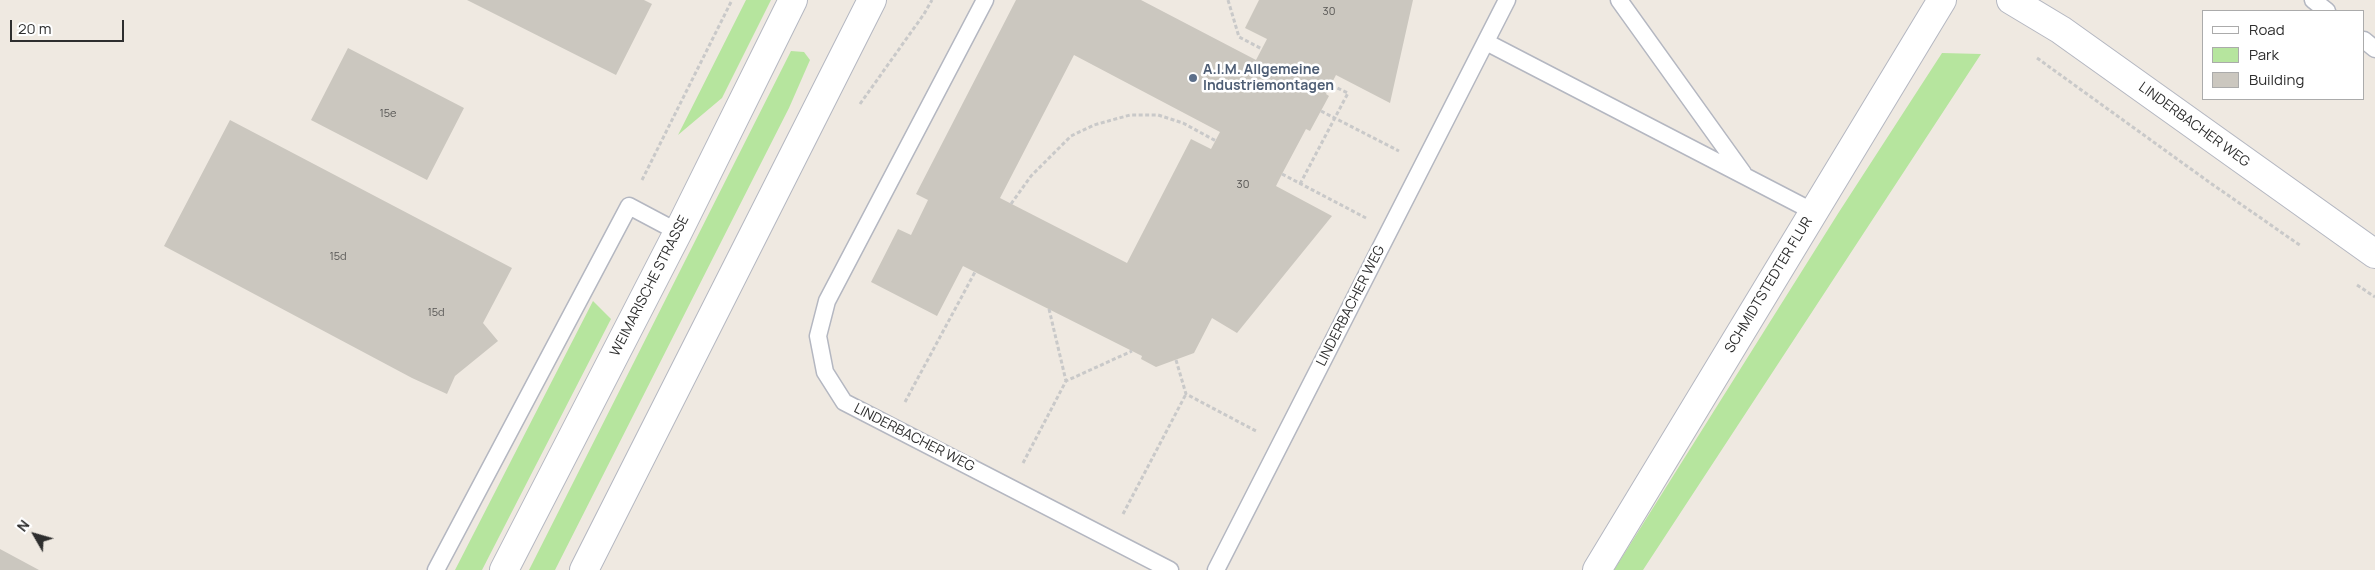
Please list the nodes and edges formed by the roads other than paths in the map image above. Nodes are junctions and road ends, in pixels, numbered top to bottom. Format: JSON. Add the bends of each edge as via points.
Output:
{"nodes":[{"id":1,"x":793,"y":0,"type":"edge"},
{"id":2,"x":872,"y":0,"type":"edge"},
{"id":3,"x":985,"y":0,"type":"edge"},
{"id":4,"x":1508,"y":0,"type":"edge"},
{"id":5,"x":1618,"y":0,"type":"edge"},
{"id":6,"x":1942,"y":0,"type":"edge"},
{"id":7,"x":2012,"y":0,"type":"edge"},
{"id":8,"x":2313,"y":0,"type":"edge"},
{"id":9,"x":2326,"y":10,"type":"edge"},
{"id":10,"x":2365,"y":41,"type":"edge"},
{"id":11,"x":1486,"y":42,"type":"junction"},
{"id":12,"x":2375,"y":49,"type":"edge"},
{"id":13,"x":1746,"y":176,"type":"junction"},
{"id":14,"x":1814,"y":212,"type":"junction"},
{"id":15,"x":678,"y":232,"type":"junction"},
{"id":16,"x":2375,"y":254,"type":"edge"},
{"id":17,"x":436,"y":570,"type":"edge"},
{"id":18,"x":504,"y":570,"type":"edge"},
{"id":19,"x":584,"y":570,"type":"edge"},
{"id":20,"x":1170,"y":570,"type":"edge"},
{"id":21,"x":1216,"y":570,"type":"edge"},
{"id":22,"x":1597,"y":570,"type":"edge"}],
"edges":[{"from":1,"to":15,"type":"main road","name":"WEIMARISCHE STRASSE"},
{"from":2,"to":19,"type":"main road"},
{"from":3,"to":20,"type":"lane","name":"LINDERBACHER WEG","via":[[827,300],[818,336],[825,372],[844,402]]},
{"from":4,"to":11,"type":"lane","name":"LINDERBACHER WEG"},
{"from":5,"to":13,"type":"lane"},
{"from":6,"to":14,"type":"main road","name":"SCHMIDTSTEDTER FLUR"},
{"from":7,"to":16,"type":"main road","name":"LINDERBACHER WEG","via":[[2061,30]]},
{"from":8,"to":9,"type":"lane"},
{"from":10,"to":12,"type":"lane"},
{"from":11,"to":13,"type":"lane"},
{"from":11,"to":21,"type":"lane","name":"LINDERBACHER WEG"},
{"from":13,"to":14,"type":"lane"},
{"from":14,"to":22,"type":"main road","name":"SCHMIDTSTEDTER FLUR"},
{"from":15,"to":17,"type":"lane","via":[[629,206]]},
{"from":15,"to":18,"type":"main road","name":"WEIMARISCHE STRASSE"}]}
